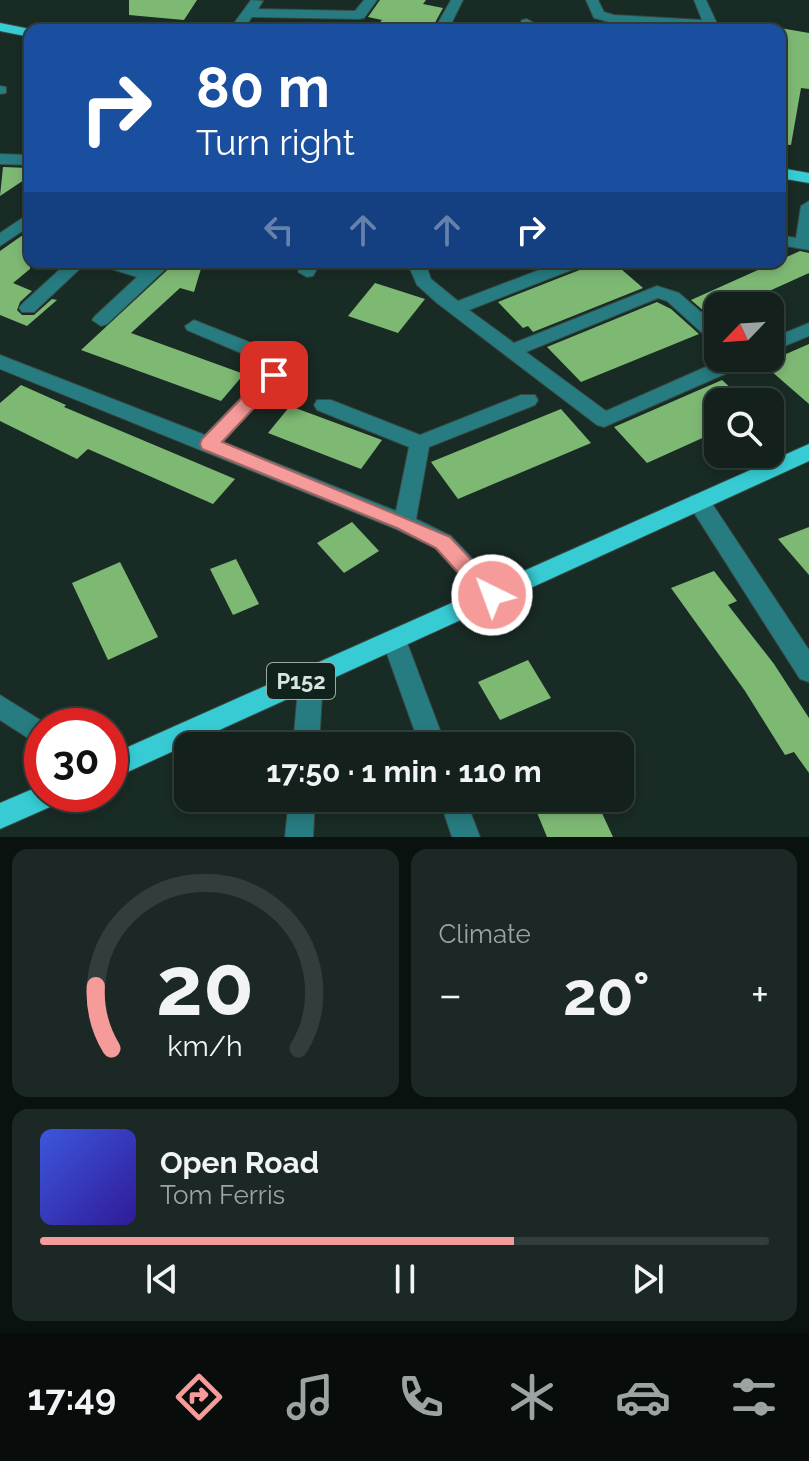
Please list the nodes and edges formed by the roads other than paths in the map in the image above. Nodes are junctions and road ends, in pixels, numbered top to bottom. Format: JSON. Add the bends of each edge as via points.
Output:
{"nodes":[{"id":1,"x":371,"y":0,"type":"edge"},
{"id":2,"x":457,"y":0,"type":"edge"},
{"id":3,"x":592,"y":0,"type":"edge"},
{"id":4,"x":700,"y":0,"type":"edge"},
{"id":5,"x":254,"y":6,"type":"edge"},
{"id":6,"x":240,"y":24,"type":"edge"},
{"id":7,"x":444,"y":24,"type":"edge"},
{"id":8,"x":675,"y":24,"type":"edge"},
{"id":9,"x":711,"y":24,"type":"edge"},
{"id":10,"x":0,"y":27,"type":"edge"},
{"id":11,"x":24,"y":32,"type":"edge"},
{"id":12,"x":0,"y":159,"type":"edge"},
{"id":13,"x":24,"y":160,"type":"edge"},
{"id":14,"x":786,"y":174,"type":"edge"},
{"id":15,"x":809,"y":178,"type":"edge"},
{"id":16,"x":809,"y":206,"type":"edge"},
{"id":17,"x":786,"y":242,"type":"edge"},
{"id":18,"x":807,"y":244,"type":"edge"},
{"id":19,"x":71,"y":268,"type":"edge"},
{"id":20,"x":127,"y":268,"type":"edge"},
{"id":21,"x":158,"y":268,"type":"edge"},
{"id":22,"x":418,"y":268,"type":"edge"},
{"id":23,"x":560,"y":268,"type":"edge"},
{"id":24,"x":150,"y":275,"type":"junction"},
{"id":25,"x":28,"y":308,"type":"dead end"},
{"id":26,"x":457,"y":308,"type":"junction"},
{"id":27,"x":101,"y":320,"type":"dead end"},
{"id":28,"x":704,"y":325,"type":"edge"},
{"id":29,"x":194,"y":326,"type":"dead end"},
{"id":30,"x":809,"y":329,"type":"edge"},
{"id":31,"x":784,"y":340,"type":"edge"},
{"id":32,"x":514,"y":350,"type":"junction"},
{"id":33,"x":0,"y":362,"type":"edge"},
{"id":34,"x":712,"y":372,"type":"edge"},
{"id":35,"x":528,"y":400,"type":"dead end"},
{"id":36,"x":324,"y":405,"type":"dead end"},
{"id":37,"x":420,"y":443,"type":"junction"},
{"id":38,"x":209,"y":444,"type":"junction"},
{"id":39,"x":809,"y":452,"type":"edge"},
{"id":40,"x":699,"y":502,"type":"junction"},
{"id":41,"x":404,"y":523,"type":"junction"},
{"id":42,"x":492,"y":595,"type":"junction"},
{"id":43,"x":394,"y":640,"type":"junction"},
{"id":44,"x":809,"y":671,"type":"edge"},
{"id":45,"x":311,"y":677,"type":"junction"},
{"id":46,"x":0,"y":706,"type":"edge"},
{"id":47,"x":24,"y":723,"type":"edge"},
{"id":48,"x":307,"y":732,"type":"edge"},
{"id":49,"x":428,"y":732,"type":"edge"},
{"id":50,"x":128,"y":760,"type":"edge"},
{"id":51,"x":24,"y":805,"type":"edge"},
{"id":52,"x":301,"y":812,"type":"edge"},
{"id":53,"x":457,"y":812,"type":"edge"},
{"id":54,"x":0,"y":816,"type":"edge"},
{"id":55,"x":299,"y":837,"type":"edge"},
{"id":56,"x":466,"y":837,"type":"edge"}],
"edges":[{"from":1,"to":5,"type":"street","via":[[359,15]]},
{"from":2,"to":7,"type":"street"},
{"from":3,"to":8,"type":"street","via":[[599,15]]},
{"from":4,"to":9,"type":"street"},
{"from":5,"to":6,"type":"street"},
{"from":10,"to":11,"type":"main road"},
{"from":12,"to":13,"type":"street"},
{"from":14,"to":15,"type":"main road"},
{"from":16,"to":18,"type":"street"},
{"from":17,"to":18,"type":"street"},
{"from":19,"to":25,"type":"street"},
{"from":20,"to":24,"type":"street"},
{"from":21,"to":24,"type":"street"},
{"from":22,"to":26,"type":"street","via":[[423,281]]},
{"from":23,"to":26,"type":"street"},
{"from":24,"to":27,"type":"street"},
{"from":26,"to":32,"type":"street"},
{"from":28,"to":32,"type":"street","via":[[673,297],[657,292]]},
{"from":29,"to":38,"type":"street","via":[[262,355],[274,375]]},
{"from":30,"to":31,"type":"street"},
{"from":32,"to":34,"type":"street","via":[[604,420]]},
{"from":33,"to":38,"type":"street"},
{"from":35,"to":37,"type":"street"},
{"from":36,"to":37,"type":"street"},
{"from":37,"to":41,"type":"street"},
{"from":38,"to":41,"type":"street"},
{"from":39,"to":40,"type":"main road","number":"Р152"},
{"from":40,"to":42,"type":"main road","number":"Р152"},
{"from":40,"to":44,"type":"street"},
{"from":41,"to":42,"type":"street","via":[[443,542]]},
{"from":42,"to":43,"type":"main road","number":"Р152"},
{"from":43,"to":45,"type":"main road","number":"Р152"},
{"from":43,"to":49,"type":"street"},
{"from":45,"to":48,"type":"street"},
{"from":45,"to":50,"type":"main road","number":"Р152"},
{"from":46,"to":47,"type":"street"},
{"from":51,"to":54,"type":"main road"},
{"from":52,"to":55,"type":"street"},
{"from":53,"to":56,"type":"street"}]}
